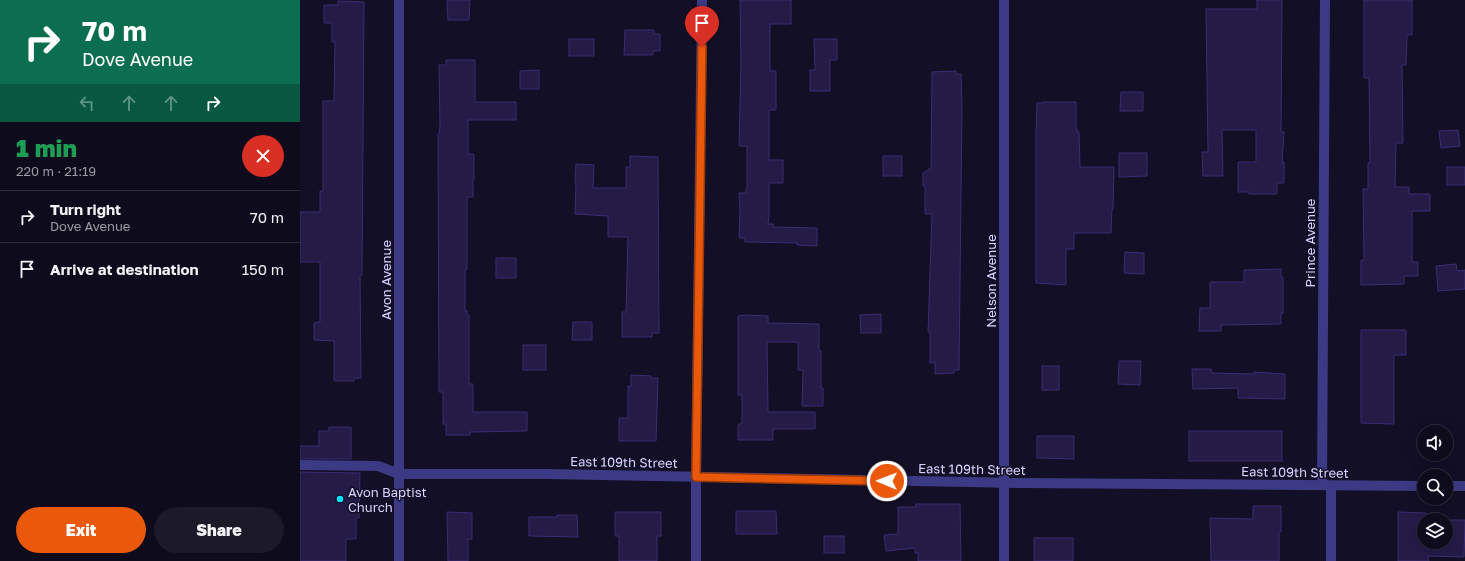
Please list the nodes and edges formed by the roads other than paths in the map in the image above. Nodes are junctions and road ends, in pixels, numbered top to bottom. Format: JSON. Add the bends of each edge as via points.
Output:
{"nodes":[{"id":1,"x":399,"y":0,"type":"edge"},
{"id":2,"x":702,"y":0,"type":"edge"},
{"id":3,"x":1004,"y":0,"type":"edge"},
{"id":4,"x":1325,"y":0,"type":"edge"},
{"id":5,"x":300,"y":465,"type":"edge"},
{"id":6,"x":399,"y":474,"type":"junction"},
{"id":7,"x":696,"y":477,"type":"junction"},
{"id":8,"x":1004,"y":483,"type":"junction"},
{"id":9,"x":1326,"y":486,"type":"junction"},
{"id":10,"x":1417,"y":486,"type":"edge"},
{"id":11,"x":1453,"y":486,"type":"edge"},
{"id":12,"x":1465,"y":486,"type":"edge"},
{"id":13,"x":399,"y":561,"type":"edge"},
{"id":14,"x":696,"y":561,"type":"edge"},
{"id":15,"x":1004,"y":561,"type":"edge"},
{"id":16,"x":1331,"y":561,"type":"edge"}],
"edges":[{"from":1,"to":6,"type":"street","name":"Avon Avenue"},
{"from":2,"to":7,"type":"street"},
{"from":3,"to":8,"type":"street","name":"Nelson Avenue"},
{"from":4,"to":9,"type":"street","name":"Prince Avenue"},
{"from":5,"to":6,"type":"street","via":[[378,466]]},
{"from":6,"to":7,"type":"street","name":"East 109th Street"},
{"from":6,"to":13,"type":"street","name":"Avon Avenue"},
{"from":7,"to":8,"type":"street","name":"East 109th Street"},
{"from":7,"to":14,"type":"street"},
{"from":8,"to":9,"type":"street","name":"East 109th Street"},
{"from":8,"to":15,"type":"street","name":"Nelson Avenue"},
{"from":9,"to":10,"type":"street","name":"East 109th Street"},
{"from":9,"to":16,"type":"street","name":"Prince Avenue"},
{"from":11,"to":12,"type":"street"}]}
